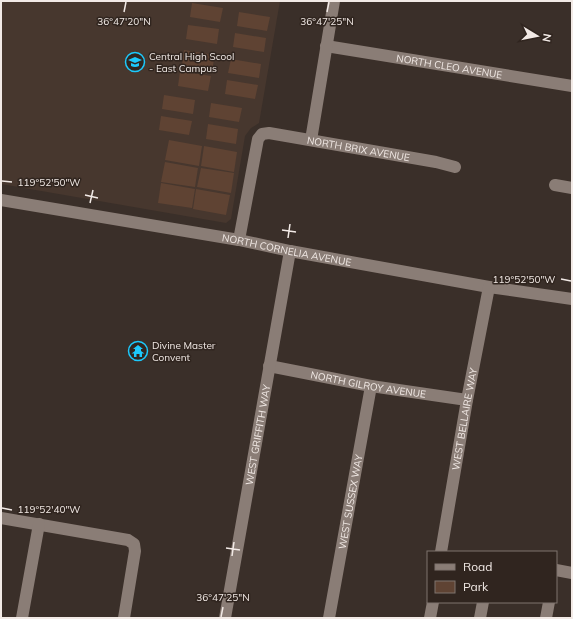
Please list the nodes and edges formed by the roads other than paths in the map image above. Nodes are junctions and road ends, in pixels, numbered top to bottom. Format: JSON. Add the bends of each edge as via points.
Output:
{"nodes":[{"id":1,"x":334,"y":1,"type":"edge"},
{"id":2,"x":326,"y":46,"type":"junction"},
{"id":3,"x":572,"y":86,"type":"edge"},
{"id":4,"x":310,"y":140,"type":"junction"},
{"id":5,"x":455,"y":167,"type":"dead end"},
{"id":6,"x":555,"y":185,"type":"dead end"},
{"id":7,"x":572,"y":188,"type":"edge"},
{"id":8,"x":1,"y":200,"type":"edge"},
{"id":9,"x":240,"y":240,"type":"junction"},
{"id":10,"x":290,"y":251,"type":"junction"},
{"id":11,"x":489,"y":287,"type":"junction"},
{"id":12,"x":572,"y":299,"type":"edge"},
{"id":13,"x":269,"y":366,"type":"junction"},
{"id":14,"x":371,"y":386,"type":"junction"},
{"id":15,"x":467,"y":400,"type":"junction"},
{"id":16,"x":1,"y":518,"type":"edge"},
{"id":17,"x":39,"y":524,"type":"junction"},
{"id":18,"x":441,"y":551,"type":"edge"},
{"id":19,"x":557,"y":570,"type":"edge"},
{"id":20,"x":572,"y":573,"type":"edge"},
{"id":21,"x":433,"y":603,"type":"edge"},
{"id":22,"x":483,"y":603,"type":"edge"},
{"id":23,"x":549,"y":603,"type":"edge"},
{"id":24,"x":22,"y":618,"type":"edge"},
{"id":25,"x":124,"y":618,"type":"edge"},
{"id":26,"x":225,"y":618,"type":"edge"},
{"id":27,"x":329,"y":618,"type":"edge"},
{"id":28,"x":430,"y":618,"type":"edge"},
{"id":29,"x":480,"y":618,"type":"edge"},
{"id":30,"x":546,"y":618,"type":"edge"}],
"edges":[{"from":1,"to":2,"type":"street"},
{"from":2,"to":3,"type":"street","name":"NORTH CLEO AVENUE"},
{"from":2,"to":4,"type":"street"},
{"from":4,"to":5,"type":"street","name":"NORTH BRIX AVENUE"},
{"from":4,"to":9,"type":"street","name":"NORTH BRIX AVENUE","via":[[269,133],[262,134],[258,139]]},
{"from":6,"to":7,"type":"street"},
{"from":8,"to":9,"type":"street","name":"NORTH CORNELIA AVENUE"},
{"from":9,"to":10,"type":"street","name":"NORTH CORNELIA AVENUE"},
{"from":10,"to":11,"type":"street","name":"NORTH CORNELIA AVENUE"},
{"from":10,"to":13,"type":"street","name":"WEST GRIFFITH WAY"},
{"from":11,"to":12,"type":"street","name":"NORTH CORNELIA AVENUE"},
{"from":11,"to":15,"type":"street","name":"WEST BELLAIRE WAY"},
{"from":13,"to":14,"type":"street","name":"NORTH GILROY AVENUE"},
{"from":13,"to":26,"type":"street","name":"WEST GRIFFITH WAY"},
{"from":14,"to":15,"type":"street","name":"NORTH GILROY AVENUE"},
{"from":14,"to":27,"type":"street","name":"WEST SUSSEX WAY"},
{"from":15,"to":18,"type":"street","name":"WEST BELLAIRE WAY"},
{"from":16,"to":17,"type":"street"},
{"from":17,"to":24,"type":"street"},
{"from":17,"to":25,"type":"street","via":[[128,540],[134,544],[136,551]]},
{"from":19,"to":20,"type":"street"},
{"from":21,"to":28,"type":"street"},
{"from":22,"to":29,"type":"street"},
{"from":23,"to":30,"type":"street"}]}
